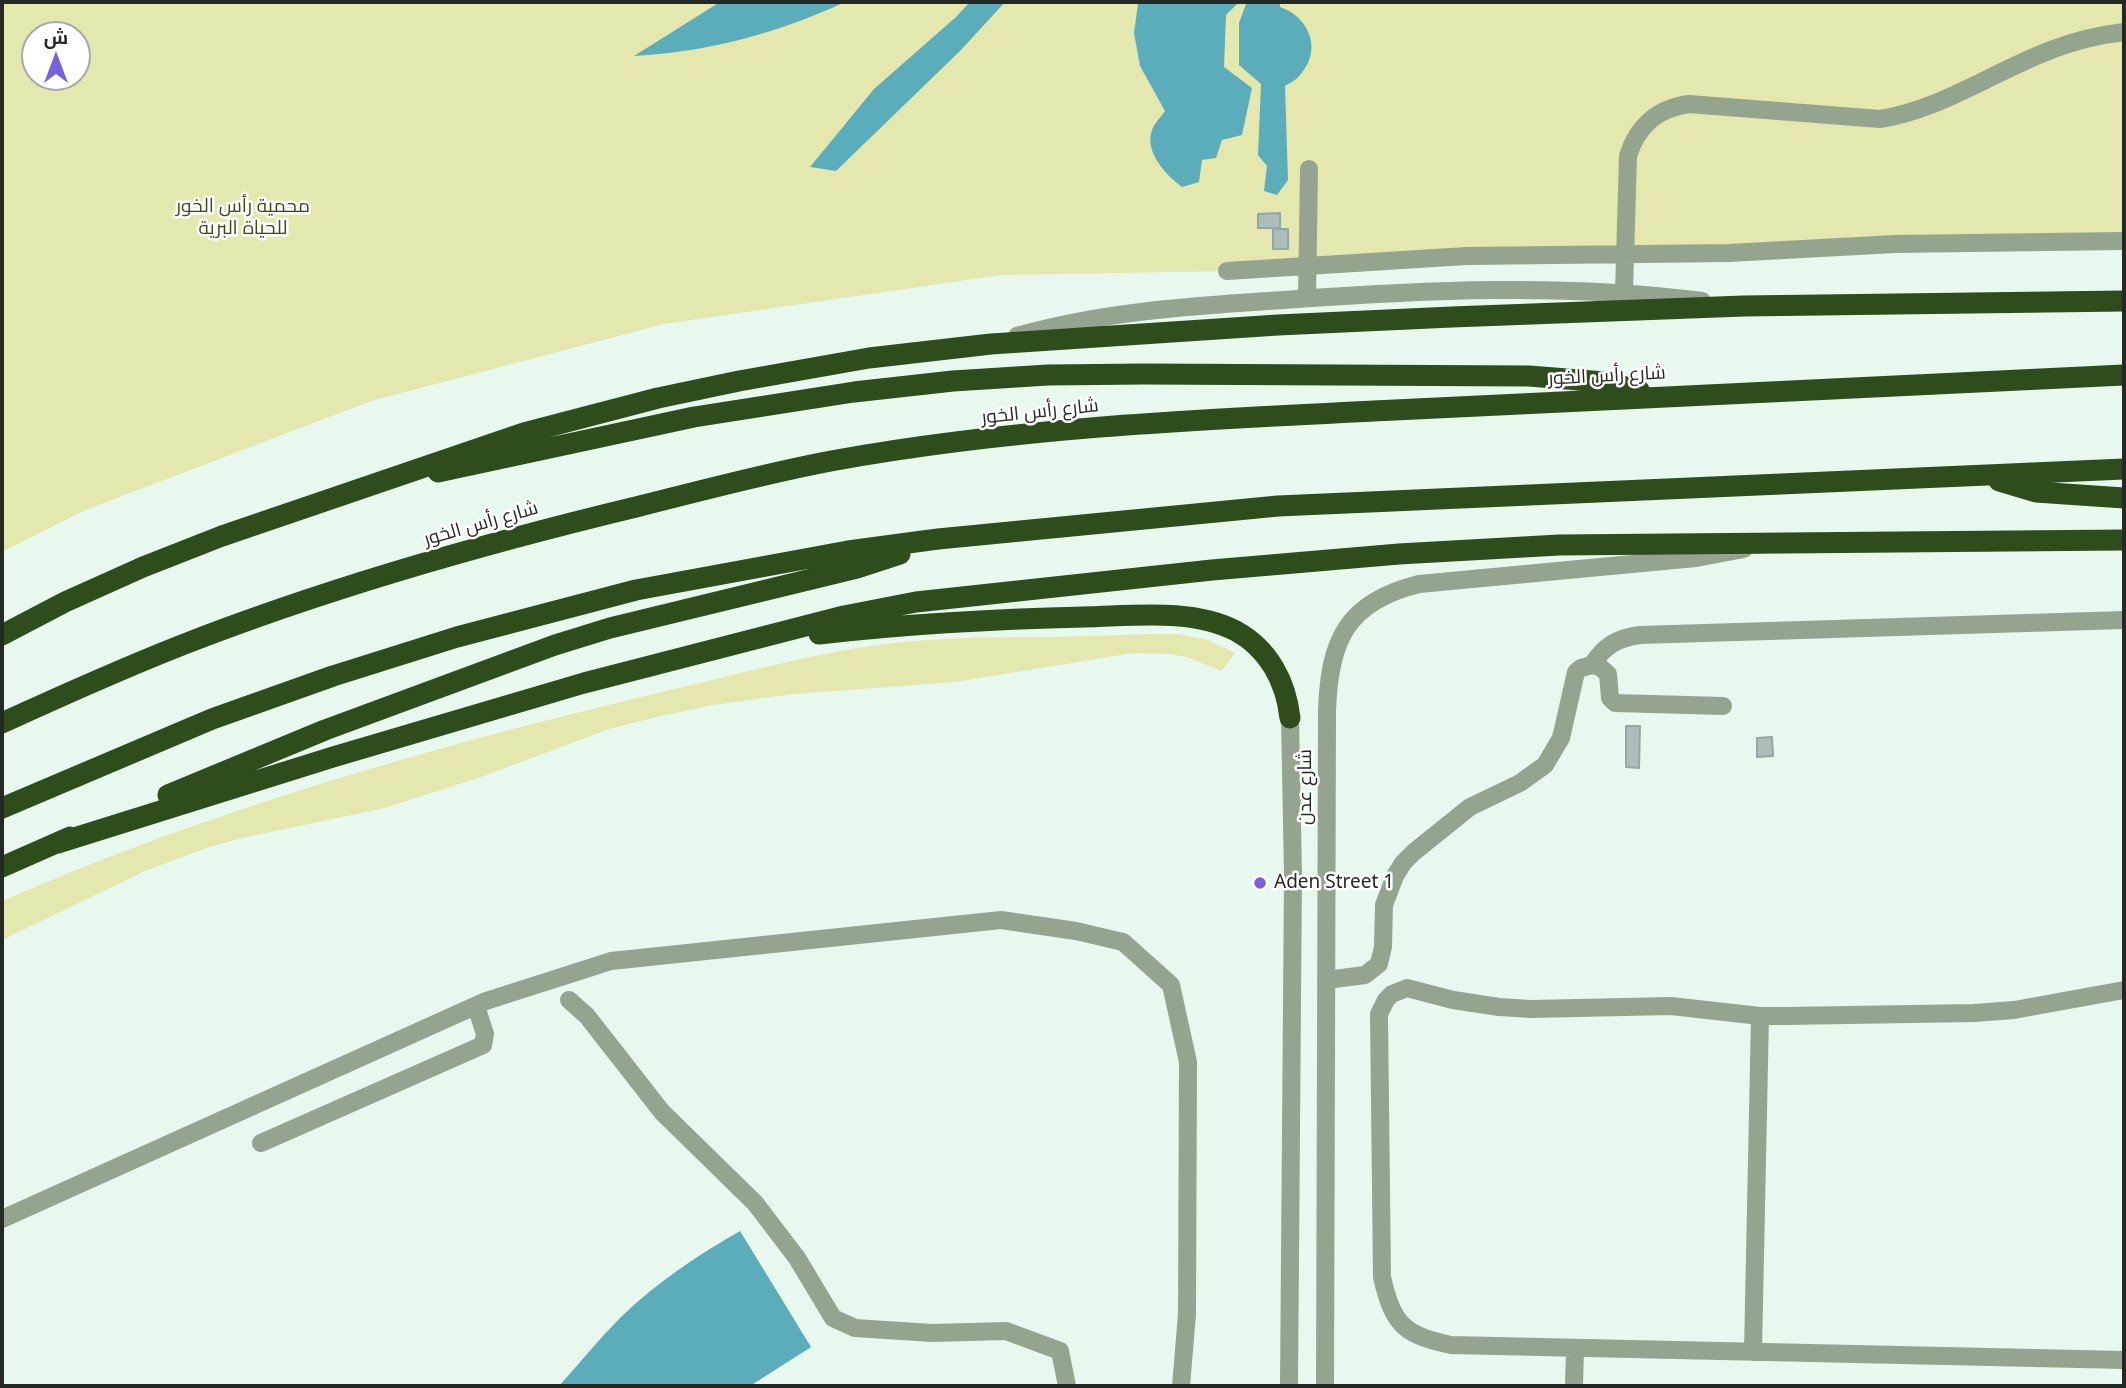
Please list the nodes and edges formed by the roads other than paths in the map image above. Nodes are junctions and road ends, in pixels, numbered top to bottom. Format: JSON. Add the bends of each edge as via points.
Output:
{"nodes":[{"id":1,"x":2124,"y":32,"type":"edge"},
{"id":2,"x":1309,"y":169,"type":"dead end"},
{"id":3,"x":2124,"y":241,"type":"edge"},
{"id":4,"x":1625,"y":255,"type":"junction"},
{"id":5,"x":1308,"y":266,"type":"junction"},
{"id":6,"x":1227,"y":271,"type":"dead end"},
{"id":7,"x":1624,"y":292,"type":"junction"},
{"id":8,"x":1307,"y":298,"type":"junction"},
{"id":9,"x":2124,"y":301,"type":"edge"},
{"id":10,"x":1744,"y":306,"type":"junction"},
{"id":11,"x":991,"y":344,"type":"junction"},
{"id":12,"x":2124,"y":376,"type":"edge"},
{"id":13,"x":1658,"y":396,"type":"junction"},
{"id":14,"x":2124,"y":469,"type":"edge"},
{"id":15,"x":1983,"y":476,"type":"junction"},
{"id":16,"x":385,"y":481,"type":"junction"},
{"id":17,"x":2124,"y":498,"type":"edge"},
{"id":18,"x":938,"y":539,"type":"junction"},
{"id":19,"x":2124,"y":540,"type":"edge"},
{"id":20,"x":1766,"y":543,"type":"junction"},
{"id":21,"x":2124,"y":620,"type":"edge"},
{"id":22,"x":2,"y":635,"type":"edge"},
{"id":23,"x":754,"y":641,"type":"junction"},
{"id":24,"x":1592,"y":665,"type":"junction"},
{"id":25,"x":1723,"y":706,"type":"dead end"},
{"id":26,"x":1290,"y":718,"type":"joint"},
{"id":27,"x":2,"y":723,"type":"edge"},
{"id":28,"x":2,"y":808,"type":"edge"},
{"id":29,"x":58,"y":842,"type":"junction"},
{"id":30,"x":2,"y":867,"type":"edge"},
{"id":31,"x":1326,"y":980,"type":"junction"},
{"id":32,"x":2124,"y":990,"type":"edge"},
{"id":33,"x":569,"y":1000,"type":"dead end"},
{"id":34,"x":476,"y":1006,"type":"junction"},
{"id":35,"x":1759,"y":1016,"type":"junction"},
{"id":36,"x":261,"y":1143,"type":"dead end"},
{"id":37,"x":2,"y":1219,"type":"edge"},
{"id":38,"x":1575,"y":1348,"type":"junction"},
{"id":39,"x":1753,"y":1352,"type":"junction"},
{"id":40,"x":2124,"y":1360,"type":"edge"},
{"id":41,"x":1068,"y":1386,"type":"edge"},
{"id":42,"x":1181,"y":1386,"type":"edge"},
{"id":43,"x":1289,"y":1386,"type":"edge"},
{"id":44,"x":1325,"y":1386,"type":"edge"},
{"id":45,"x":1574,"y":1386,"type":"edge"}],
"edges":[{"from":1,"to":4,"type":"street","via":[[2050,50],[1928,107],[1880,119],[1689,104],[1669,108],[1643,127],[1628,156]]},
{"from":2,"to":5,"type":"street"},
{"from":3,"to":4,"type":"street"},
{"from":4,"to":5,"type":"street","via":[[1466,256]]},
{"from":4,"to":7,"type":"street"},
{"from":5,"to":6,"type":"street"},
{"from":5,"to":8,"type":"street"},
{"from":7,"to":8,"type":"street","via":[[1410,292]]},
{"from":7,"to":10,"type":"street"},
{"from":8,"to":11,"type":"street","via":[[1123,313]]},
{"from":9,"to":10,"type":"highway"},
{"from":10,"to":11,"type":"highway","via":[[1278,325]]},
{"from":11,"to":16,"type":"highway","via":[[869,358],[658,398],[524,433]]},
{"from":12,"to":13,"type":"highway","name":"شارع رأس الخور"},
{"from":13,"to":16,"type":"highway","via":[[1604,382],[1529,376],[1144,374],[953,381],[694,417],[466,468]]},
{"from":13,"to":27,"type":"highway","name":"شارع رأس الخور","via":[[1198,420],[833,461],[569,523],[358,584],[184,644]]},
{"from":14,"to":15,"type":"highway"},
{"from":15,"to":17,"type":"highway","via":[[2036,492]]},
{"from":15,"to":18,"type":"highway","via":[[1278,506]]},
{"from":16,"to":22,"type":"highway","via":[[154,562]]},
{"from":18,"to":28,"type":"highway","via":[[636,590],[484,630],[212,719]]},
{"from":18,"to":29,"type":"highway","via":[[857,568],[555,645],[303,739]]},
{"from":19,"to":20,"type":"highway"},
{"from":20,"to":23,"type":"highway","via":[[1559,545],[1399,554],[1070,584],[916,602]]},
{"from":20,"to":31,"type":"street","name":"شارع عدن","via":[[1696,558],[1419,584],[1380,598],[1354,618],[1337,646],[1328,683]]},
{"from":21,"to":24,"type":"street","via":[[1640,635],[1611,643]]},
{"from":23,"to":26,"type":"highway","via":[[957,621],[1196,618],[1236,631],[1261,650],[1284,685]]},
{"from":23,"to":29,"type":"highway","via":[[584,683]]},
{"from":24,"to":25,"type":"street","via":[[1608,674],[1609,694],[1615,703]]},
{"from":24,"to":31,"type":"street","via":[[1576,672],[1561,738],[1545,765],[1455,817],[1403,863],[1384,905],[1379,964],[1365,975]]},
{"from":26,"to":43,"type":"street","name":"شارع عدن"},
{"from":29,"to":30,"type":"highway"},
{"from":31,"to":44,"type":"street","name":"شارع عدن"},
{"from":32,"to":35,"type":"street","via":[[1974,1013]]},
{"from":33,"to":41,"type":"street","via":[[596,1026],[662,1112],[755,1203],[797,1258],[833,1318],[855,1328],[932,1334],[1006,1331],[1060,1351]]},
{"from":34,"to":36,"type":"street","via":[[484,1045]]},
{"from":34,"to":37,"type":"street"},
{"from":34,"to":42,"type":"street","via":[[611,961],[1001,920],[1123,942],[1171,985],[1188,1062],[1187,1314]]},
{"from":35,"to":38,"type":"street","via":[[1671,1006],[1499,1007],[1407,988],[1392,994],[1382,1006],[1382,1277],[1389,1306],[1402,1325],[1423,1339],[1451,1345]]},
{"from":35,"to":39,"type":"street"},
{"from":38,"to":39,"type":"street"},
{"from":38,"to":45,"type":"street"},
{"from":39,"to":40,"type":"street"}]}
